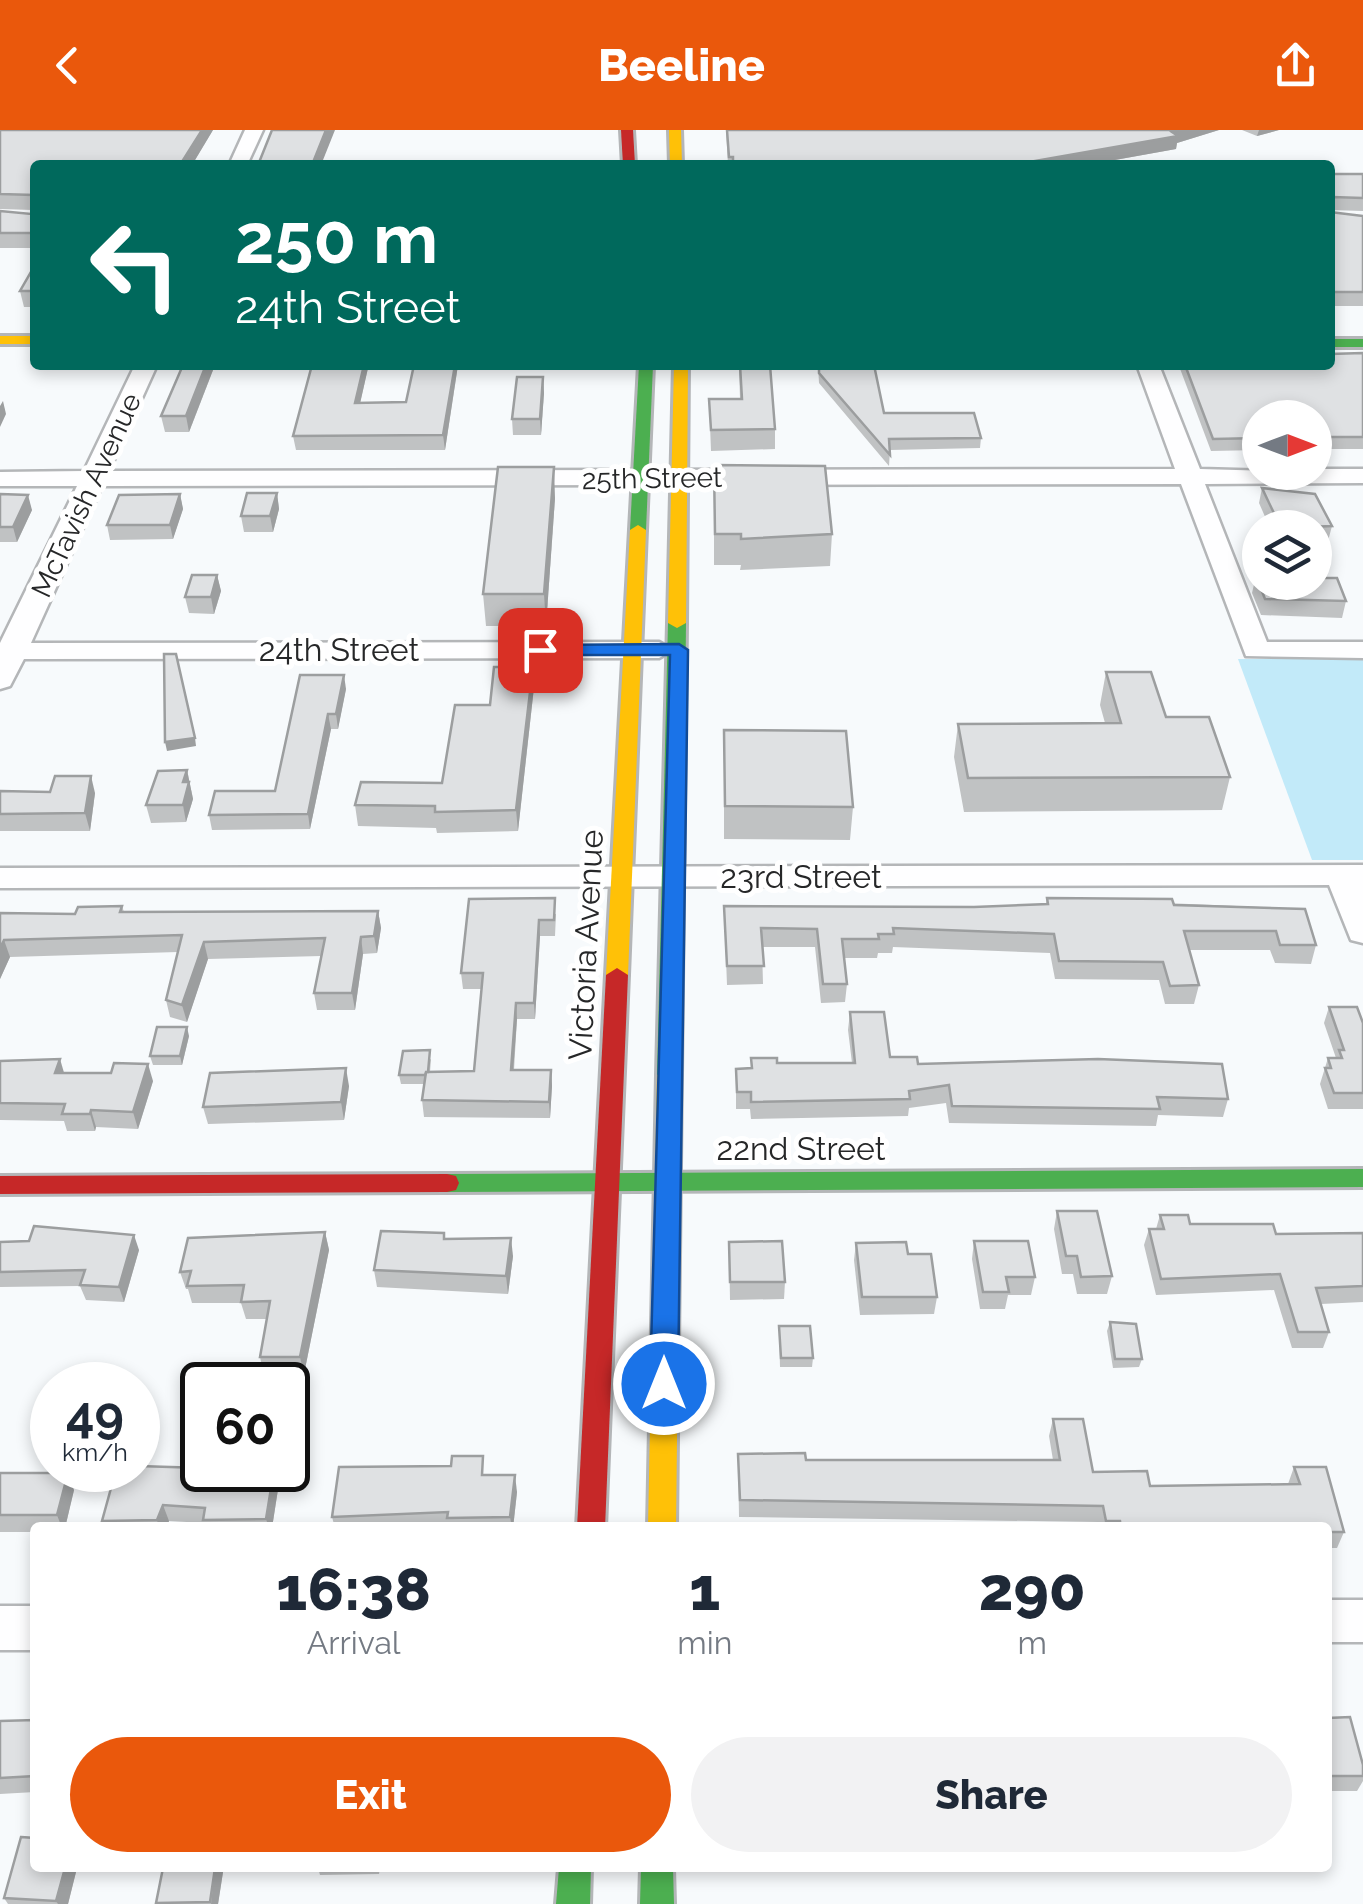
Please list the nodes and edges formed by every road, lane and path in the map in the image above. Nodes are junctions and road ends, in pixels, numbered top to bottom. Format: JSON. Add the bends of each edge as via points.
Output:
{"nodes":[{"id":1,"x":254,"y":130,"type":"edge"},
{"id":2,"x":627,"y":130,"type":"edge"},
{"id":3,"x":675,"y":130,"type":"edge"},
{"id":4,"x":240,"y":160,"type":"edge"},
{"id":5,"x":629,"y":160,"type":"edge"},
{"id":6,"x":676,"y":160,"type":"edge"},
{"id":7,"x":0,"y":326,"type":"edge"},
{"id":8,"x":30,"y":326,"type":"edge"},
{"id":9,"x":1335,"y":327,"type":"edge"},
{"id":10,"x":1363,"y":327,"type":"edge"},
{"id":11,"x":0,"y":340,"type":"edge"},
{"id":12,"x":30,"y":340,"type":"edge"},
{"id":13,"x":1335,"y":343,"type":"edge"},
{"id":14,"x":1363,"y":343,"type":"edge"},
{"id":15,"x":144,"y":370,"type":"edge"},
{"id":16,"x":646,"y":370,"type":"edge"},
{"id":17,"x":682,"y":370,"type":"edge"},
{"id":18,"x":1150,"y":370,"type":"edge"},
{"id":19,"x":1363,"y":476,"type":"edge"},
{"id":20,"x":680,"y":477,"type":"junction"},
{"id":21,"x":1190,"y":477,"type":"junction"},
{"id":22,"x":639,"y":478,"type":"junction"},
{"id":23,"x":0,"y":479,"type":"edge"},
{"id":24,"x":93,"y":479,"type":"junction"},
{"id":25,"x":633,"y":650,"type":"junction"},
{"id":26,"x":679,"y":650,"type":"junction"},
{"id":27,"x":1363,"y":650,"type":"edge"},
{"id":28,"x":7,"y":651,"type":"edge"},
{"id":29,"x":0,"y":680,"type":"edge"},
{"id":30,"x":1352,"y":875,"type":"edge"},
{"id":31,"x":0,"y":878,"type":"edge"},
{"id":32,"x":622,"y":878,"type":"junction"},
{"id":33,"x":673,"y":878,"type":"junction"},
{"id":34,"x":1363,"y":932,"type":"edge"},
{"id":35,"x":1363,"y":1178,"type":"edge"},
{"id":36,"x":666,"y":1182,"type":"junction"},
{"id":37,"x":608,"y":1183,"type":"junction"},
{"id":38,"x":0,"y":1185,"type":"edge"},
{"id":39,"x":591,"y":1522,"type":"edge"},
{"id":40,"x":662,"y":1522,"type":"edge"},
{"id":41,"x":1332,"y":1621,"type":"edge"},
{"id":42,"x":1363,"y":1621,"type":"edge"},
{"id":43,"x":0,"y":1628,"type":"edge"},
{"id":44,"x":30,"y":1628,"type":"edge"},
{"id":45,"x":575,"y":1872,"type":"edge"},
{"id":46,"x":658,"y":1872,"type":"edge"},
{"id":47,"x":573,"y":1904,"type":"edge"},
{"id":48,"x":657,"y":1904,"type":"edge"}],
"edges":[{"from":1,"to":4,"type":"street"},
{"from":2,"to":5,"type":"main road"},
{"from":3,"to":6,"type":"main road"},
{"from":7,"to":8,"type":"main road"},
{"from":9,"to":10,"type":"main road"},
{"from":11,"to":12,"type":"main road"},
{"from":13,"to":14,"type":"main road"},
{"from":15,"to":24,"type":"street","name":"McTavish Avenue"},
{"from":16,"to":22,"type":"main road","name":"Victoria Avenue"},
{"from":17,"to":20,"type":"main road"},
{"from":18,"to":21,"type":"street"},
{"from":19,"to":21,"type":"street","name":"25th Street"},
{"from":20,"to":21,"type":"street","name":"25th Street"},
{"from":20,"to":22,"type":"street","name":"25th Street"},
{"from":20,"to":26,"type":"main road"},
{"from":21,"to":27,"type":"street","via":[[1256,650]]},
{"from":22,"to":24,"type":"street","name":"25th Street"},
{"from":22,"to":25,"type":"main road","name":"Victoria Avenue"},
{"from":23,"to":24,"type":"street","name":"25th Street"},
{"from":24,"to":28,"type":"street","name":"McTavish Avenue"},
{"from":25,"to":26,"type":"street","name":"24th Street"},
{"from":25,"to":28,"type":"street","name":"24th Street"},
{"from":25,"to":32,"type":"main road","name":"Victoria Avenue"},
{"from":26,"to":33,"type":"main road"},
{"from":28,"to":29,"type":"street","name":"McTavish Avenue"},
{"from":30,"to":33,"type":"street","name":"23rd Street"},
{"from":30,"to":34,"type":"street"},
{"from":31,"to":32,"type":"street","name":"23rd Street"},
{"from":32,"to":33,"type":"street","name":"23rd Street"},
{"from":32,"to":37,"type":"main road","name":"Victoria Avenue"},
{"from":33,"to":36,"type":"main road"},
{"from":35,"to":36,"type":"main road","name":"22nd Street"},
{"from":36,"to":37,"type":"main road","name":"22nd Street"},
{"from":36,"to":40,"type":"main road"},
{"from":37,"to":38,"type":"main road","name":"22nd Street"},
{"from":37,"to":39,"type":"main road","name":"Victoria Avenue"},
{"from":41,"to":42,"type":"street"},
{"from":43,"to":44,"type":"street"},
{"from":45,"to":47,"type":"main road"},
{"from":46,"to":48,"type":"main road"}]}
